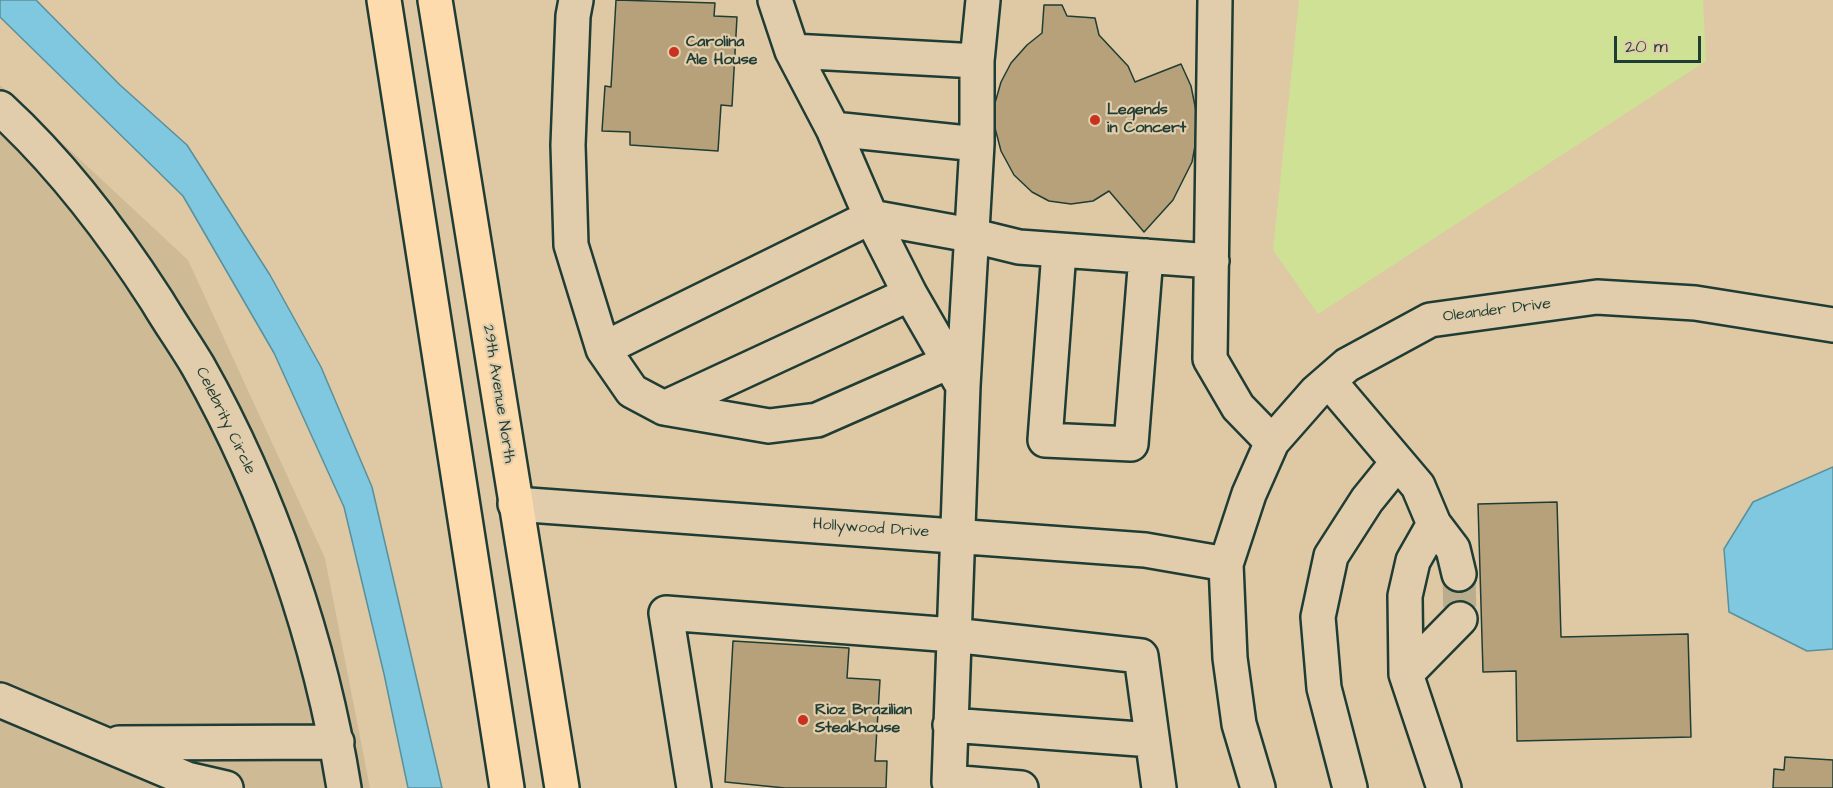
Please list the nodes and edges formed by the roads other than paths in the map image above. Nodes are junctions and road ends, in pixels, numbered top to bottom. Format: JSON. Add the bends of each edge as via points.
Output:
{"nodes":[{"id":1,"x":384,"y":0,"type":"edge"},
{"id":2,"x":435,"y":0,"type":"edge"},
{"id":3,"x":576,"y":0,"type":"edge"},
{"id":4,"x":775,"y":0,"type":"edge"},
{"id":5,"x":983,"y":0,"type":"edge"},
{"id":6,"x":1215,"y":0,"type":"edge"},
{"id":7,"x":792,"y":51,"type":"junction"},
{"id":8,"x":977,"y":62,"type":"junction"},
{"id":9,"x":0,"y":108,"type":"edge"},
{"id":10,"x":833,"y":129,"type":"junction"},
{"id":11,"x":977,"y":144,"type":"junction"},
{"id":12,"x":872,"y":217,"type":"junction"},
{"id":13,"x":970,"y":235,"type":"junction"},
{"id":14,"x":1059,"y":251,"type":"junction"},
{"id":15,"x":1146,"y":256,"type":"junction"},
{"id":16,"x":1212,"y":261,"type":"junction"},
{"id":17,"x":910,"y":294,"type":"junction"},
{"id":18,"x":1833,"y":326,"type":"edge"},
{"id":19,"x":603,"y":349,"type":"junction"},
{"id":20,"x":956,"y":374,"type":"junction"},
{"id":21,"x":1329,"y":381,"type":"junction"},
{"id":22,"x":664,"y":408,"type":"junction"},
{"id":23,"x":1272,"y":442,"type":"junction"},
{"id":24,"x":1397,"y":463,"type":"junction"},
{"id":25,"x":515,"y":504,"type":"junction"},
{"id":26,"x":1434,"y":524,"type":"junction"},
{"id":27,"x":958,"y":535,"type":"junction"},
{"id":28,"x":1226,"y":564,"type":"junction"},
{"id":29,"x":1459,"y":574,"type":"tunnel mouth"},
{"id":30,"x":1460,"y":619,"type":"dead end"},
{"id":31,"x":953,"y":635,"type":"junction"},
{"id":32,"x":1406,"y":674,"type":"junction"},
{"id":33,"x":0,"y":700,"type":"edge"},
{"id":34,"x":950,"y":725,"type":"junction"},
{"id":35,"x":1152,"y":740,"type":"junction"},
{"id":36,"x":337,"y":742,"type":"junction"},
{"id":37,"x":105,"y":743,"type":"junction"},
{"id":38,"x":226,"y":788,"type":"edge"},
{"id":39,"x":344,"y":788,"type":"edge"},
{"id":40,"x":507,"y":788,"type":"edge"},
{"id":41,"x":562,"y":788,"type":"edge"},
{"id":42,"x":694,"y":788,"type":"edge"},
{"id":43,"x":1021,"y":788,"type":"edge"},
{"id":44,"x":1159,"y":788,"type":"edge"},
{"id":45,"x":1257,"y":788,"type":"edge"},
{"id":46,"x":1350,"y":788,"type":"edge"},
{"id":47,"x":1444,"y":788,"type":"edge"}],
"edges":[{"from":1,"to":40,"type":"main road"},
{"from":2,"to":25,"type":"main road","name":"29th Avenue North"},
{"from":3,"to":19,"type":"street","via":[[568,145],[571,245]]},
{"from":4,"to":7,"type":"street"},
{"from":5,"to":8,"type":"street"},
{"from":6,"to":16,"type":"street"},
{"from":7,"to":8,"type":"street"},
{"from":7,"to":10,"type":"street"},
{"from":8,"to":11,"type":"street"},
{"from":9,"to":36,"type":"street","name":"Celebrity Circle","via":[[27,133],[116,238],[198,366],[250,468],[302,607]]},
{"from":10,"to":11,"type":"street"},
{"from":10,"to":12,"type":"street"},
{"from":11,"to":13,"type":"street"},
{"from":12,"to":13,"type":"street"},
{"from":12,"to":17,"type":"street"},
{"from":12,"to":19,"type":"street"},
{"from":13,"to":14,"type":"street","via":[[1019,247]]},
{"from":13,"to":20,"type":"street"},
{"from":14,"to":15,"type":"street"},
{"from":14,"to":15,"type":"street","via":[[1045,440],[1131,444]]},
{"from":15,"to":16,"type":"street"},
{"from":16,"to":23,"type":"street","via":[[1210,360],[1238,407]]},
{"from":17,"to":20,"type":"street"},
{"from":17,"to":22,"type":"street"},
{"from":18,"to":21,"type":"street","name":"Oleander Drive","via":[[1695,303],[1597,297],[1430,320],[1347,365]]},
{"from":19,"to":22,"type":"street","via":[[632,391]]},
{"from":20,"to":22,"type":"street","via":[[817,420],[769,426]]},
{"from":20,"to":27,"type":"street"},
{"from":21,"to":23,"type":"street","name":"Oleander Drive"},
{"from":21,"to":24,"type":"street"},
{"from":23,"to":28,"type":"street","name":"Oleander Drive","via":[[1249,494]]},
{"from":24,"to":26,"type":"street","via":[[1418,486]]},
{"from":24,"to":46,"type":"street","via":[[1331,556],[1318,617],[1324,688]]},
{"from":25,"to":27,"type":"street","name":"Hollywood Drive"},
{"from":25,"to":41,"type":"main road","name":"29th Avenue North"},
{"from":26,"to":29,"type":"street","via":[[1453,549]]},
{"from":26,"to":32,"type":"street","via":[[1413,561],[1405,596]]},
{"from":27,"to":28,"type":"street","name":"Hollywood Drive","via":[[1145,550]]},
{"from":27,"to":31,"type":"street"},
{"from":28,"to":45,"type":"street","name":"Oleander Drive","via":[[1230,658],[1239,724]]},
{"from":30,"to":32,"type":"street"},
{"from":31,"to":34,"type":"street"},
{"from":31,"to":35,"type":"street","via":[[1141,656]]},
{"from":31,"to":42,"type":"street","via":[[666,613]]},
{"from":32,"to":47,"type":"street"},
{"from":33,"to":37,"type":"street"},
{"from":34,"to":35,"type":"street"},
{"from":34,"to":43,"type":"street","via":[[949,782]]},
{"from":35,"to":44,"type":"street"},
{"from":36,"to":37,"type":"street"},
{"from":36,"to":39,"type":"street","name":"Celebrity Circle"},
{"from":37,"to":38,"type":"street","via":[[187,778]]}]}
